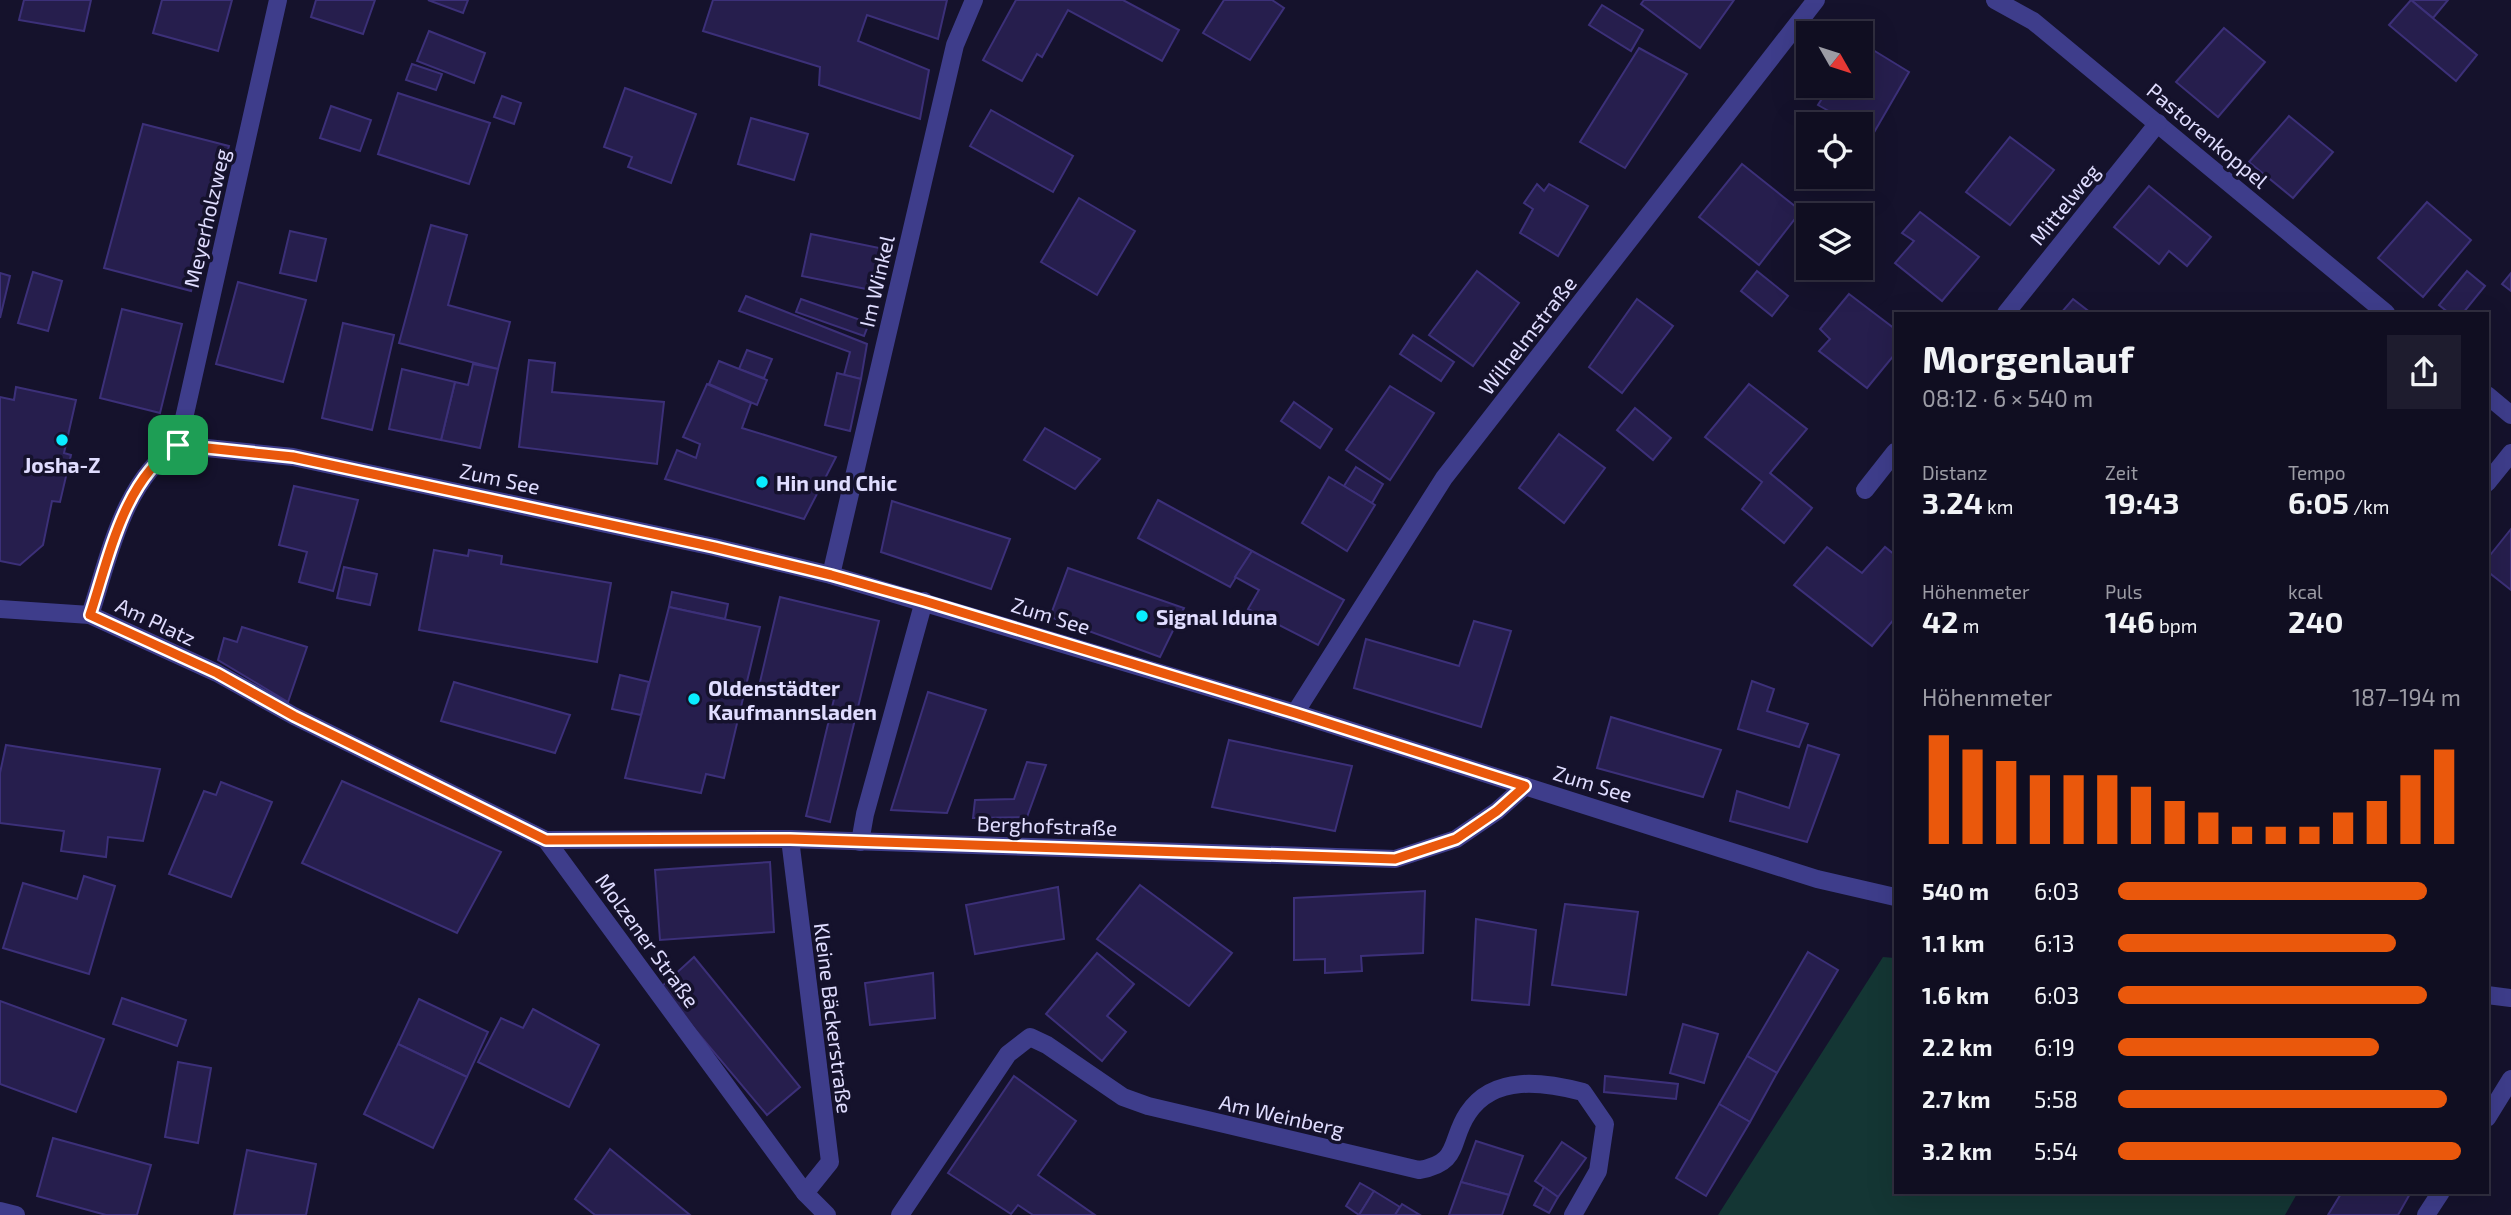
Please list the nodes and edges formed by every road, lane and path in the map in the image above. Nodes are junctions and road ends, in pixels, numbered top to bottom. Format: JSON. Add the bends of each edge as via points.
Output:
{"nodes":[{"id":1,"x":278,"y":0,"type":"edge"},
{"id":2,"x":974,"y":0,"type":"edge"},
{"id":3,"x":1816,"y":0,"type":"edge"},
{"id":4,"x":1995,"y":0,"type":"edge"},
{"id":5,"x":2158,"y":123,"type":"junction"},
{"id":6,"x":2007,"y":312,"type":"edge"},
{"id":7,"x":2385,"y":312,"type":"edge"},
{"id":8,"x":2489,"y":397,"type":"edge"},
{"id":9,"x":2511,"y":415,"type":"edge"},
{"id":10,"x":178,"y":445,"type":"junction"},
{"id":11,"x":1894,"y":453,"type":"edge"},
{"id":12,"x":2511,"y":453,"type":"edge"},
{"id":13,"x":2489,"y":480,"type":"edge"},
{"id":14,"x":1865,"y":490,"type":"dead end"},
{"id":15,"x":831,"y":575,"type":"junction"},
{"id":16,"x":924,"y":601,"type":"junction"},
{"id":17,"x":0,"y":608,"type":"edge"},
{"id":18,"x":90,"y":615,"type":"junction"},
{"id":19,"x":1295,"y":713,"type":"junction"},
{"id":20,"x":340,"y":739,"type":"joint"},
{"id":21,"x":1525,"y":786,"type":"junction"},
{"id":22,"x":790,"y":839,"type":"junction"},
{"id":23,"x":546,"y":840,"type":"junction"},
{"id":24,"x":860,"y":842,"type":"junction"},
{"id":25,"x":1894,"y":897,"type":"edge"},
{"id":26,"x":2489,"y":995,"type":"edge"},
{"id":27,"x":2511,"y":998,"type":"edge"},
{"id":28,"x":2511,"y":1079,"type":"edge"},
{"id":29,"x":2489,"y":1115,"type":"edge"},
{"id":30,"x":805,"y":1193,"type":"junction"},
{"id":31,"x":2440,"y":1194,"type":"edge"},
{"id":32,"x":0,"y":1211,"type":"edge"},
{"id":33,"x":16,"y":1215,"type":"edge"},
{"id":34,"x":827,"y":1215,"type":"edge"},
{"id":35,"x":900,"y":1215,"type":"edge"},
{"id":36,"x":1573,"y":1215,"type":"edge"},
{"id":37,"x":2426,"y":1215,"type":"edge"}],
"edges":[{"from":1,"to":10,"type":"street","name":"Meyerholzweg"},
{"from":2,"to":15,"type":"street","name":"Im Winkel","via":[[955,45]]},
{"from":3,"to":19,"type":"street","name":"Wilhelmstraße","via":[[1444,478]]},
{"from":4,"to":5,"type":"street","name":"Pastorenkoppel","via":[[2033,21]]},
{"from":5,"to":6,"type":"street","name":"Mittelweg"},
{"from":5,"to":7,"type":"street","name":"Pastorenkoppel"},
{"from":8,"to":9,"type":"street"},
{"from":10,"to":15,"type":"street","name":"Zum See","via":[[293,457]]},
{"from":10,"to":18,"type":"street","name":"Am Platz","via":[[154,465],[131,499]]},
{"from":11,"to":14,"type":"street"},
{"from":12,"to":13,"type":"street"},
{"from":15,"to":16,"type":"street","name":"Zum See"},
{"from":16,"to":19,"type":"street","name":"Zum See"},
{"from":16,"to":24,"type":"street"},
{"from":17,"to":18,"type":"street"},
{"from":18,"to":20,"type":"street","name":"Am Platz","via":[[217,673]]},
{"from":19,"to":21,"type":"street","name":"Zum See"},
{"from":20,"to":23,"type":"street","name":"Molzener Straße"},
{"from":21,"to":24,"type":"street","name":"Berghofstraße","via":[[1456,839],[1395,859]]},
{"from":21,"to":25,"type":"street","name":"Zum See","via":[[1817,879]]},
{"from":22,"to":23,"type":"street","name":"Berghofstraße"},
{"from":22,"to":24,"type":"street","name":"Berghofstraße"},
{"from":22,"to":30,"type":"street","name":"Kleine Bäckerstraße","via":[[830,1162]]},
{"from":23,"to":30,"type":"street","name":"Molzener Straße"},
{"from":26,"to":27,"type":"street"},
{"from":28,"to":29,"type":"street"},
{"from":30,"to":34,"type":"street","name":"Molzener Straße"},
{"from":31,"to":37,"type":"street"},
{"from":32,"to":33,"type":"street"},
{"from":35,"to":36,"type":"street","name":"Am Weinberg","via":[[1008,1054],[1030,1037],[1123,1097],[1148,1106],[1419,1170],[1438,1167],[1453,1150],[1467,1114],[1497,1088],[1549,1083],[1583,1092],[1605,1124],[1598,1171]]}]}
